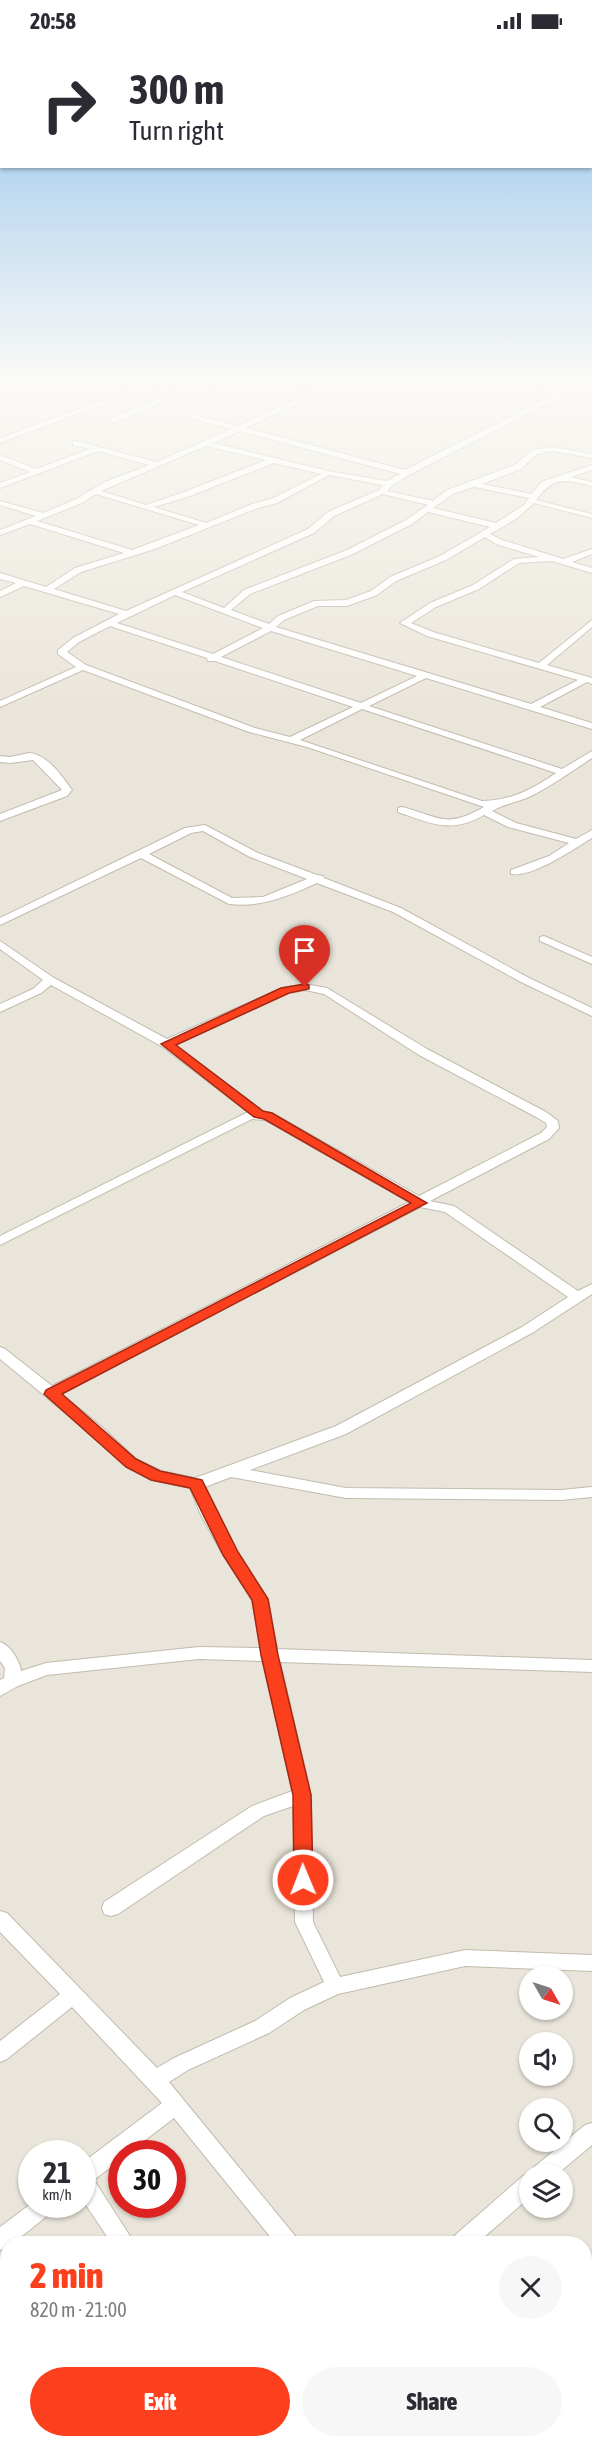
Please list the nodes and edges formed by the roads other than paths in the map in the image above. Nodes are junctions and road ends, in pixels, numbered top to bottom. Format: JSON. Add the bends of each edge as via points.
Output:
{"nodes":[{"id":1,"x":93,"y":493,"type":"edge"},
{"id":2,"x":101,"y":493,"type":"edge"},
{"id":3,"x":189,"y":493,"type":"edge"},
{"id":4,"x":289,"y":493,"type":"edge"},
{"id":5,"x":379,"y":493,"type":"edge"},
{"id":6,"x":386,"y":493,"type":"edge"},
{"id":7,"x":449,"y":493,"type":"edge"},
{"id":8,"x":505,"y":493,"type":"edge"},
{"id":9,"x":538,"y":493,"type":"edge"},
{"id":10,"x":534,"y":499,"type":"junction"},
{"id":11,"x":0,"y":503,"type":"edge"},
{"id":12,"x":149,"y":506,"type":"junction"},
{"id":13,"x":432,"y":507,"type":"junction"},
{"id":14,"x":42,"y":515,"type":"junction"},
{"id":15,"x":592,"y":516,"type":"edge"},
{"id":16,"x":29,"y":521,"type":"junction"},
{"id":17,"x":206,"y":525,"type":"junction"},
{"id":18,"x":497,"y":526,"type":"junction"},
{"id":19,"x":0,"y":532,"type":"edge"},
{"id":20,"x":485,"y":534,"type":"junction"},
{"id":21,"x":511,"y":546,"type":"junction"},
{"id":22,"x":592,"y":551,"type":"edge"},
{"id":23,"x":132,"y":553,"type":"junction"},
{"id":24,"x":552,"y":559,"type":"junction"},
{"id":25,"x":517,"y":561,"type":"junction"},
{"id":26,"x":564,"y":562,"type":"junction"},
{"id":27,"x":592,"y":571,"type":"edge"},
{"id":28,"x":0,"y":576,"type":"edge"},
{"id":29,"x":22,"y":584,"type":"junction"},
{"id":30,"x":47,"y":590,"type":"junction"},
{"id":31,"x":174,"y":592,"type":"junction"},
{"id":32,"x":0,"y":594,"type":"edge"},
{"id":33,"x":225,"y":611,"type":"junction"},
{"id":34,"x":127,"y":615,"type":"junction"},
{"id":35,"x":592,"y":622,"type":"edge"},
{"id":36,"x":109,"y":624,"type":"junction"},
{"id":37,"x":270,"y":628,"type":"junction"},
{"id":38,"x":211,"y":659,"type":"junction"},
{"id":39,"x":542,"y":665,"type":"junction"},
{"id":40,"x":83,"y":667,"type":"junction"},
{"id":41,"x":423,"y":676,"type":"junction"},
{"id":42,"x":589,"y":680,"type":"edge"},
{"id":43,"x":0,"y":704,"type":"edge"},
{"id":44,"x":359,"y":706,"type":"junction"},
{"id":45,"x":531,"y":708,"type":"junction"},
{"id":46,"x":592,"y":726,"type":"edge"},
{"id":47,"x":292,"y":740,"type":"junction"},
{"id":48,"x":592,"y":753,"type":"edge"},
{"id":49,"x":0,"y":759,"type":"edge"},
{"id":50,"x":561,"y":772,"type":"junction"},
{"id":51,"x":488,"y":808,"type":"junction"},
{"id":52,"x":402,"y":810,"type":"dead end"},
{"id":53,"x":0,"y":818,"type":"edge"},
{"id":54,"x":592,"y":832,"type":"edge"},
{"id":55,"x":576,"y":842,"type":"junction"},
{"id":56,"x":140,"y":853,"type":"junction"},
{"id":57,"x":515,"y":872,"type":"dead end"},
{"id":58,"x":319,"y":878,"type":"junction"},
{"id":59,"x":0,"y":922,"type":"edge"},
{"id":60,"x":544,"y":939,"type":"dead end"},
{"id":61,"x":0,"y":944,"type":"edge"},
{"id":62,"x":592,"y":961,"type":"edge"},
{"id":63,"x":50,"y":980,"type":"junction"},
{"id":64,"x":0,"y":1008,"type":"edge"},
{"id":65,"x":592,"y":1012,"type":"edge"},
{"id":66,"x":167,"y":1044,"type":"junction"},
{"id":67,"x":259,"y":1114,"type":"junction"},
{"id":68,"x":421,"y":1203,"type":"junction"},
{"id":69,"x":0,"y":1241,"type":"edge"},
{"id":70,"x":592,"y":1288,"type":"edge"},
{"id":71,"x":578,"y":1297,"type":"junction"},
{"id":72,"x":0,"y":1352,"type":"edge"},
{"id":73,"x":51,"y":1394,"type":"junction"},
{"id":74,"x":230,"y":1471,"type":"junction"},
{"id":75,"x":196,"y":1484,"type":"junction"},
{"id":76,"x":592,"y":1492,"type":"edge"},
{"id":77,"x":0,"y":1648,"type":"edge"},
{"id":78,"x":270,"y":1655,"type":"junction"},
{"id":79,"x":592,"y":1666,"type":"edge"},
{"id":80,"x":6,"y":1685,"type":"edge"},
{"id":81,"x":302,"y":1795,"type":"junction"},
{"id":82,"x":111,"y":1908,"type":"dead end"},
{"id":83,"x":0,"y":1919,"type":"edge"},
{"id":84,"x":592,"y":1963,"type":"edge"},
{"id":85,"x":335,"y":1986,"type":"junction"},
{"id":86,"x":73,"y":1995,"type":"junction"},
{"id":87,"x":0,"y":2053,"type":"edge"},
{"id":88,"x":155,"y":2080,"type":"junction"},
{"id":89,"x":174,"y":2106,"type":"junction"},
{"id":90,"x":592,"y":2132,"type":"edge"},
{"id":91,"x":553,"y":2164,"type":"edge"},
{"id":92,"x":96,"y":2167,"type":"edge"},
{"id":93,"x":519,"y":2193,"type":"edge"},
{"id":94,"x":96,"y":2200,"type":"edge"},
{"id":95,"x":28,"y":2218,"type":"edge"},
{"id":96,"x":5,"y":2236,"type":"edge"},
{"id":97,"x":119,"y":2236,"type":"edge"},
{"id":98,"x":282,"y":2236,"type":"edge"},
{"id":99,"x":469,"y":2236,"type":"edge"}],
"edges":[{"from":1,"to":14,"type":"street"},
{"from":2,"to":12,"type":"street"},
{"from":3,"to":12,"type":"street"},
{"from":4,"to":17,"type":"street"},
{"from":5,"to":31,"type":"street","via":[[331,514],[311,531]]},
{"from":6,"to":13,"type":"street"},
{"from":7,"to":13,"type":"street"},
{"from":8,"to":10,"type":"street"},
{"from":9,"to":10,"type":"street"},
{"from":10,"to":15,"type":"street"},
{"from":10,"to":18,"type":"street"},
{"from":11,"to":14,"type":"street"},
{"from":12,"to":17,"type":"street"},
{"from":13,"to":18,"type":"street"},
{"from":13,"to":33,"type":"street","via":[[350,552],[247,592]]},
{"from":14,"to":16,"type":"street"},
{"from":16,"to":19,"type":"street"},
{"from":16,"to":23,"type":"street"},
{"from":17,"to":23,"type":"street"},
{"from":18,"to":20,"type":"street"},
{"from":20,"to":21,"type":"street"},
{"from":20,"to":37,"type":"street","via":[[443,558],[393,579],[374,593],[347,603],[310,605],[281,618]]},
{"from":21,"to":24,"type":"street"},
{"from":21,"to":25,"type":"street"},
{"from":22,"to":26,"type":"street"},
{"from":23,"to":30,"type":"street","via":[[78,570]]},
{"from":24,"to":25,"type":"street"},
{"from":24,"to":26,"type":"street"},
{"from":25,"to":39,"type":"street","via":[[476,587],[433,605],[404,623]]},
{"from":26,"to":27,"type":"street"},
{"from":28,"to":29,"type":"street"},
{"from":29,"to":30,"type":"street"},
{"from":29,"to":32,"type":"street"},
{"from":30,"to":34,"type":"street"},
{"from":31,"to":33,"type":"street"},
{"from":31,"to":34,"type":"street"},
{"from":33,"to":37,"type":"street"},
{"from":34,"to":36,"type":"street"},
{"from":35,"to":39,"type":"street"},
{"from":36,"to":38,"type":"street"},
{"from":36,"to":40,"type":"street","via":[[61,652]]},
{"from":37,"to":38,"type":"street"},
{"from":37,"to":41,"type":"street"},
{"from":38,"to":44,"type":"street"},
{"from":39,"to":42,"type":"street"},
{"from":40,"to":43,"type":"street"},
{"from":40,"to":47,"type":"street","via":[[252,730]]},
{"from":41,"to":44,"type":"street"},
{"from":41,"to":45,"type":"street"},
{"from":42,"to":45,"type":"street"},
{"from":44,"to":47,"type":"street"},
{"from":44,"to":50,"type":"street"},
{"from":45,"to":46,"type":"street"},
{"from":47,"to":51,"type":"street"},
{"from":48,"to":50,"type":"street"},
{"from":49,"to":53,"type":"street","via":[[39,758],[67,790]]},
{"from":50,"to":51,"type":"street","via":[[524,795]]},
{"from":51,"to":52,"type":"street","via":[[453,826]]},
{"from":51,"to":55,"type":"street","via":[[512,825]]},
{"from":54,"to":55,"type":"street"},
{"from":55,"to":57,"type":"street","via":[[553,858]]},
{"from":56,"to":58,"type":"street","via":[[189,830],[205,828],[254,855]]},
{"from":56,"to":58,"type":"street","via":[[229,901],[244,904],[277,897]]},
{"from":56,"to":59,"type":"street"},
{"from":58,"to":65,"type":"street","via":[[397,910]]},
{"from":60,"to":62,"type":"street"},
{"from":61,"to":63,"type":"street"},
{"from":63,"to":64,"type":"street","via":[[37,991]]},
{"from":63,"to":66,"type":"street"},
{"from":66,"to":67,"type":"street"},
{"from":66,"to":68,"type":"street","via":[[286,990],[305,987],[327,991],[423,1052],[552,1121],[553,1128],[545,1136]]},
{"from":67,"to":68,"type":"street"},
{"from":67,"to":69,"type":"street","via":[[241,1119]]},
{"from":68,"to":71,"type":"street","via":[[449,1209]]},
{"from":68,"to":73,"type":"street"},
{"from":70,"to":71,"type":"street"},
{"from":71,"to":74,"type":"street","via":[[527,1330],[340,1430]]},
{"from":72,"to":73,"type":"street"},
{"from":73,"to":75,"type":"street","via":[[131,1463],[157,1476]]},
{"from":74,"to":75,"type":"street"},
{"from":74,"to":76,"type":"street","via":[[346,1492]]},
{"from":75,"to":78,"type":"street","via":[[226,1545],[260,1599]]},
{"from":77,"to":80,"type":"street","via":[[13,1667]]},
{"from":78,"to":79,"type":"street"},
{"from":78,"to":80,"type":"street","via":[[176,1655],[46,1669]]},
{"from":78,"to":81,"type":"street"},
{"from":81,"to":82,"type":"street","via":[[258,1811]]},
{"from":81,"to":85,"type":"street","via":[[304,1922]]},
{"from":83,"to":86,"type":"street"},
{"from":84,"to":85,"type":"street","via":[[465,1958]]},
{"from":85,"to":88,"type":"street"},
{"from":86,"to":87,"type":"street"},
{"from":86,"to":88,"type":"street"},
{"from":88,"to":89,"type":"street"},
{"from":89,"to":92,"type":"street"},
{"from":89,"to":98,"type":"street"},
{"from":90,"to":91,"type":"street"},
{"from":93,"to":99,"type":"street"},
{"from":94,"to":97,"type":"street"},
{"from":95,"to":96,"type":"street"}]}
